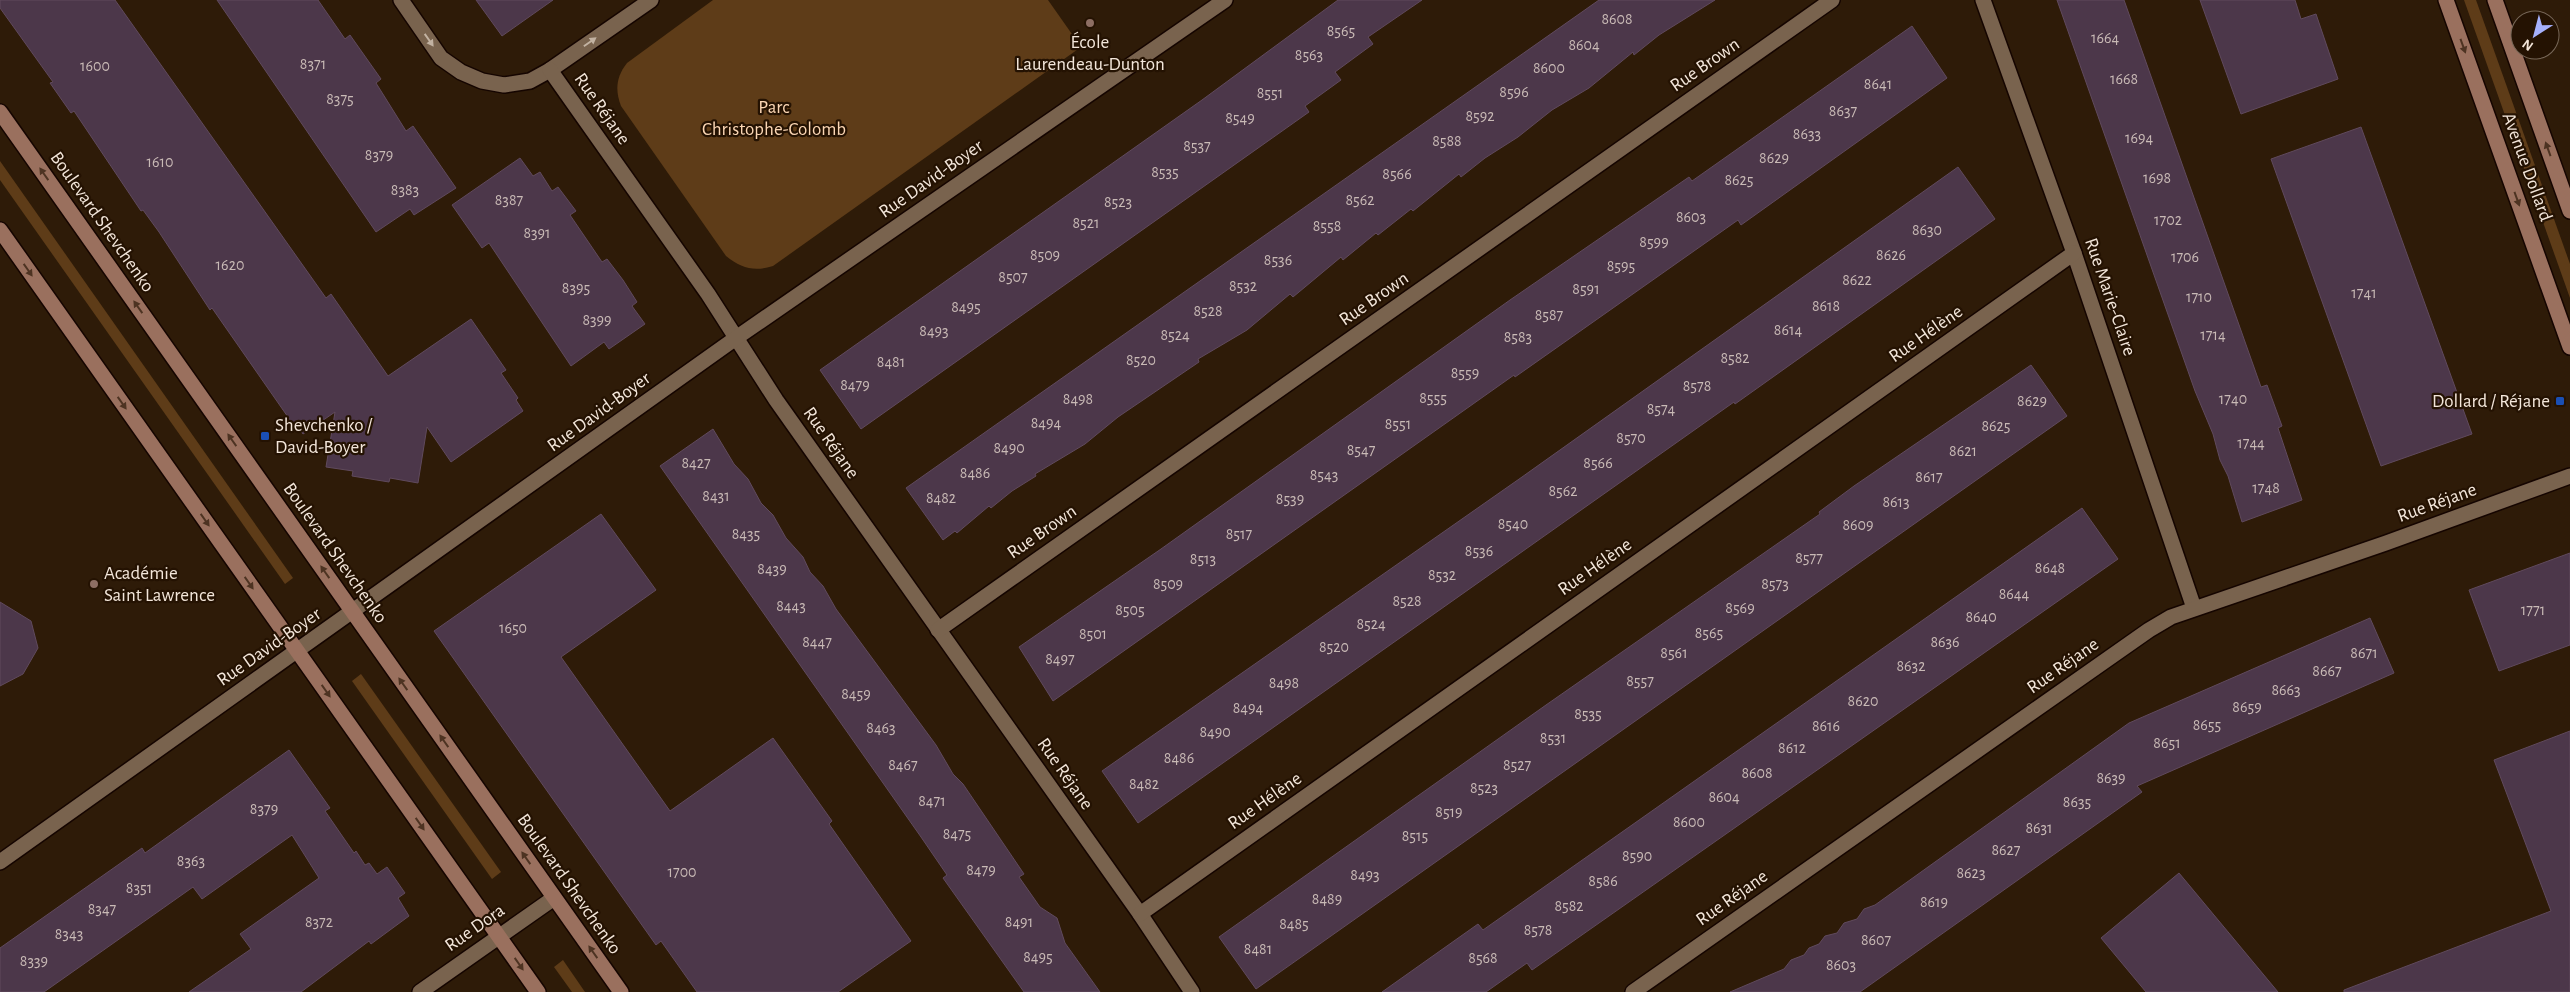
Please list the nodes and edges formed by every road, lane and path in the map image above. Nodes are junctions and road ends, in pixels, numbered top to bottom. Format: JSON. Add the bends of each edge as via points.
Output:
{"nodes":[{"id":1,"x":401,"y":0,"type":"edge"},
{"id":2,"x":651,"y":0,"type":"edge"},
{"id":3,"x":1225,"y":0,"type":"edge"},
{"id":4,"x":1832,"y":0,"type":"edge"},
{"id":5,"x":1984,"y":0,"type":"edge"},
{"id":6,"x":2446,"y":0,"type":"edge"},
{"id":7,"x":2495,"y":0,"type":"edge"},
{"id":8,"x":550,"y":70,"type":"junction"},
{"id":9,"x":0,"y":112,"type":"edge"},
{"id":10,"x":2570,"y":211,"type":"edge"},
{"id":11,"x":0,"y":230,"type":"edge"},
{"id":12,"x":2074,"y":253,"type":"junction"},
{"id":13,"x":736,"y":338,"type":"junction"},
{"id":14,"x":2570,"y":347,"type":"edge"},
{"id":15,"x":2570,"y":476,"type":"edge"},
{"id":16,"x":2194,"y":608,"type":"junction"},
{"id":17,"x":353,"y":612,"type":"junction"},
{"id":18,"x":938,"y":630,"type":"junction"},
{"id":19,"x":298,"y":652,"type":"junction"},
{"id":20,"x":0,"y":862,"type":"edge"},
{"id":21,"x":554,"y":898,"type":"junction"},
{"id":22,"x":1140,"y":914,"type":"junction"},
{"id":23,"x":499,"y":936,"type":"junction"},
{"id":24,"x":420,"y":992,"type":"edge"},
{"id":25,"x":538,"y":992,"type":"edge"},
{"id":26,"x":621,"y":992,"type":"edge"},
{"id":27,"x":1192,"y":992,"type":"edge"},
{"id":28,"x":1634,"y":992,"type":"edge"}],
"edges":[{"from":1,"to":8,"type":"street","name":"Rue Réjane","one_way":true,"via":[[441,58],[461,72],[482,81],[504,85],[530,81]]},
{"from":8,"to":2,"type":"street","one_way":true},
{"from":3,"to":13,"type":"street","name":"Rue David-Boyer"},
{"from":4,"to":18,"type":"street","name":"Rue Brown"},
{"from":5,"to":12,"type":"street","name":"Rue Marie-Claire"},
{"from":6,"to":14,"type":"street","name":"Avenue Dollard","one_way":true},
{"from":10,"to":7,"type":"street","name":"Avenue Dollard","one_way":true},
{"from":8,"to":13,"type":"street","name":"Rue Réjane"},
{"from":17,"to":9,"type":"street","name":"Boulevard Shevchenko","one_way":true},
{"from":11,"to":19,"type":"street","one_way":true},
{"from":12,"to":16,"type":"street","name":"Rue Marie-Claire"},
{"from":12,"to":22,"type":"street","name":"Rue Hélène"},
{"from":13,"to":17,"type":"street","name":"Rue David-Boyer"},
{"from":13,"to":18,"type":"street","name":"Rue Réjane"},
{"from":15,"to":16,"type":"street","name":"Rue Réjane"},
{"from":16,"to":28,"type":"street","name":"Rue Réjane","via":[[2149,630]]},
{"from":17,"to":19,"type":"street","name":"Rue David-Boyer"},
{"from":21,"to":17,"type":"street","name":"Boulevard Shevchenko","one_way":true},
{"from":18,"to":22,"type":"street","name":"Rue Réjane"},
{"from":19,"to":20,"type":"street","name":"Rue David-Boyer"},
{"from":19,"to":23,"type":"street","one_way":true},
{"from":21,"to":23,"type":"street","name":"Rue Dora"},
{"from":26,"to":21,"type":"street","name":"Boulevard Shevchenko","one_way":true},
{"from":22,"to":27,"type":"street","name":"Rue Réjane"},
{"from":23,"to":24,"type":"street","name":"Rue Dora"},
{"from":23,"to":25,"type":"street","one_way":true}]}
